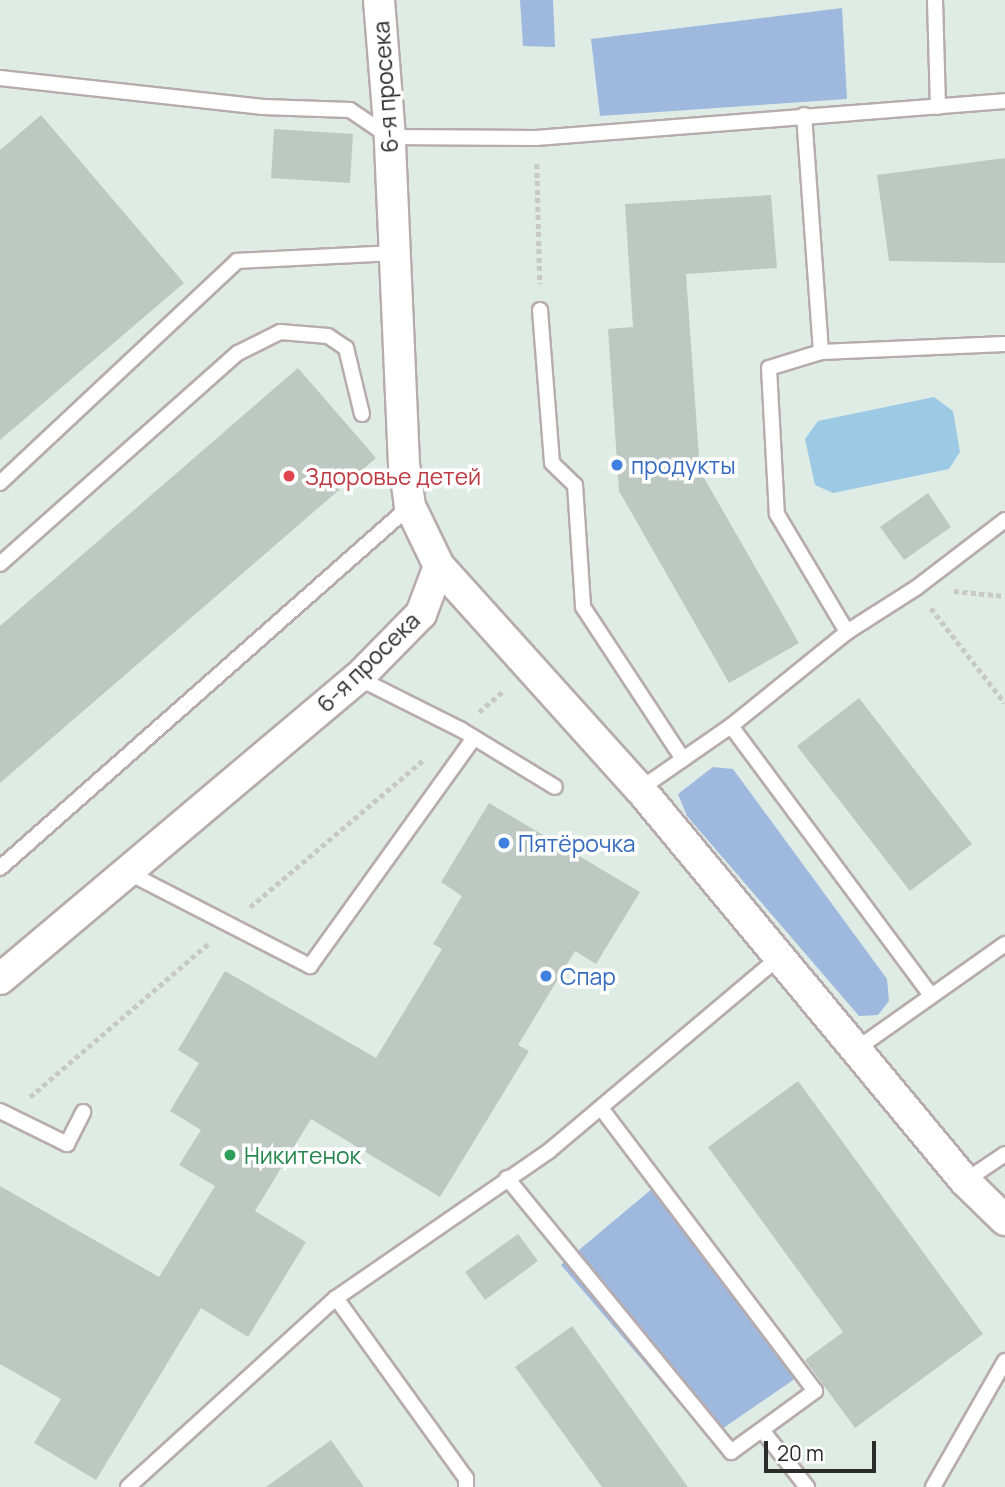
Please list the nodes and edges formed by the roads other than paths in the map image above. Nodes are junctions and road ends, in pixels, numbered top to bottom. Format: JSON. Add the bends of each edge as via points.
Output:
{"nodes":[{"id":1,"x":379,"y":0,"type":"edge"},
{"id":2,"x":936,"y":0,"type":"edge"},
{"id":3,"x":0,"y":78,"type":"edge"},
{"id":4,"x":1005,"y":101,"type":"edge"},
{"id":5,"x":938,"y":107,"type":"junction"},
{"id":6,"x":804,"y":115,"type":"junction"},
{"id":7,"x":390,"y":137,"type":"junction"},
{"id":8,"x":393,"y":253,"type":"junction"},
{"id":9,"x":540,"y":310,"type":"road end"},
{"id":10,"x":1005,"y":344,"type":"edge"},
{"id":11,"x":821,"y":352,"type":"junction"},
{"id":12,"x":362,"y":414,"type":"dead end"},
{"id":13,"x":0,"y":483,"type":"edge"},
{"id":14,"x":410,"y":506,"type":"junction"},
{"id":15,"x":1005,"y":520,"type":"edge"},
{"id":16,"x":0,"y":565,"type":"edge"},
{"id":17,"x":439,"y":566,"type":"junction"},
{"id":18,"x":847,"y":632,"type":"junction"},
{"id":19,"x":358,"y":678,"type":"junction"},
{"id":20,"x":731,"y":726,"type":"junction"},
{"id":21,"x":474,"y":738,"type":"junction"},
{"id":22,"x":683,"y":759,"type":"junction"},
{"id":23,"x":555,"y":787,"type":"dead end"},
{"id":24,"x":640,"y":789,"type":"junction"},
{"id":25,"x":0,"y":868,"type":"edge"},
{"id":26,"x":127,"y":872,"type":"junction"},
{"id":27,"x":1005,"y":944,"type":"edge"},
{"id":28,"x":779,"y":957,"type":"junction"},
{"id":29,"x":0,"y":979,"type":"edge"},
{"id":30,"x":931,"y":995,"type":"junction"},
{"id":31,"x":858,"y":1048,"type":"junction"},
{"id":32,"x":601,"y":1108,"type":"junction"},
{"id":33,"x":83,"y":1112,"type":"dead end"},
{"id":34,"x":4,"y":1114,"type":"edge"},
{"id":35,"x":1005,"y":1154,"type":"edge"},
{"id":36,"x":507,"y":1178,"type":"junction"},
{"id":37,"x":965,"y":1181,"type":"junction"},
{"id":38,"x":1004,"y":1220,"type":"edge"},
{"id":39,"x":336,"y":1298,"type":"junction"},
{"id":40,"x":1005,"y":1361,"type":"edge"},
{"id":41,"x":762,"y":1430,"type":"junction"},
{"id":42,"x":128,"y":1487,"type":"edge"},
{"id":43,"x":466,"y":1487,"type":"edge"},
{"id":44,"x":807,"y":1487,"type":"edge"},
{"id":45,"x":933,"y":1487,"type":"edge"}],
"edges":[{"from":1,"to":7,"type":"street","name":"6-я просека"},
{"from":2,"to":5,"type":"lane"},
{"from":3,"to":7,"type":"lane","via":[[263,107],[350,110]]},
{"from":4,"to":5,"type":"lane"},
{"from":5,"to":6,"type":"lane"},
{"from":6,"to":7,"type":"lane","via":[[536,138]]},
{"from":6,"to":11,"type":"lane"},
{"from":7,"to":8,"type":"street","name":"6-я просека"},
{"from":8,"to":13,"type":"lane","via":[[237,261]]},
{"from":8,"to":14,"type":"street","name":"6-я просека"},
{"from":9,"to":22,"type":"lane","via":[[552,463],[575,485],[583,607]]},
{"from":10,"to":11,"type":"lane"},
{"from":11,"to":18,"type":"lane","via":[[769,368],[777,514]]},
{"from":12,"to":16,"type":"lane","via":[[346,348],[328,337],[280,332],[239,353]]},
{"from":14,"to":17,"type":"street","name":"6-я просека"},
{"from":14,"to":25,"type":"lane"},
{"from":15,"to":18,"type":"lane","via":[[916,588]]},
{"from":17,"to":19,"type":"street","name":"6-я просека","via":[[421,614]]},
{"from":17,"to":24,"type":"street"},
{"from":18,"to":20,"type":"lane"},
{"from":19,"to":21,"type":"lane"},
{"from":19,"to":26,"type":"street","name":"6-я просека"},
{"from":20,"to":22,"type":"lane"},
{"from":20,"to":30,"type":"lane"},
{"from":21,"to":23,"type":"lane"},
{"from":21,"to":26,"type":"lane","via":[[310,966]]},
{"from":22,"to":24,"type":"lane"},
{"from":24,"to":28,"type":"street"},
{"from":26,"to":29,"type":"street","name":"6-я просека"},
{"from":27,"to":30,"type":"lane"},
{"from":28,"to":31,"type":"street"},
{"from":28,"to":32,"type":"lane"},
{"from":30,"to":31,"type":"lane"},
{"from":31,"to":37,"type":"street"},
{"from":32,"to":36,"type":"lane"},
{"from":32,"to":41,"type":"lane","via":[[815,1391]]},
{"from":33,"to":34,"type":"lane","via":[[66,1144]]},
{"from":35,"to":37,"type":"lane"},
{"from":36,"to":39,"type":"lane"},
{"from":36,"to":41,"type":"lane","via":[[731,1452]]},
{"from":37,"to":38,"type":"street"},
{"from":39,"to":42,"type":"lane"},
{"from":39,"to":43,"type":"lane","via":[[466,1478]]},
{"from":40,"to":45,"type":"lane"},
{"from":41,"to":44,"type":"lane"}]}
